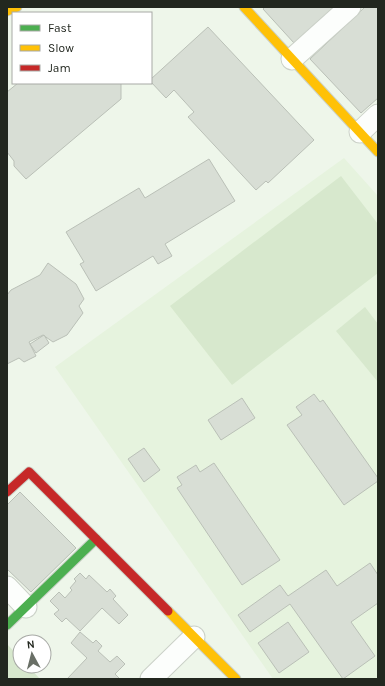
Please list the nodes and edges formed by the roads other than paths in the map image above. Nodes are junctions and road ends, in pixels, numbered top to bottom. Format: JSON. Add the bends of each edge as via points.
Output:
{"nodes":[{"id":1,"x":17,"y":7,"type":"edge"},
{"id":2,"x":350,"y":7,"type":"edge"},
{"id":3,"x":246,"y":8,"type":"edge"},
{"id":4,"x":7,"y":11,"type":"edge"},
{"id":5,"x":292,"y":59,"type":"junction"},
{"id":6,"x":378,"y":115,"type":"edge"},
{"id":7,"x":360,"y":132,"type":"junction"},
{"id":8,"x":378,"y":152,"type":"edge"},
{"id":9,"x":7,"y":492,"type":"edge"},
{"id":10,"x":96,"y":539,"type":"junction"},
{"id":11,"x":7,"y":588,"type":"edge"},
{"id":12,"x":26,"y":607,"type":"junction"},
{"id":13,"x":7,"y":625,"type":"edge"},
{"id":14,"x":194,"y":637,"type":"junction"},
{"id":15,"x":151,"y":679,"type":"edge"},
{"id":16,"x":236,"y":679,"type":"edge"}],
"edges":[{"from":1,"to":4,"type":"street"},
{"from":2,"to":5,"type":"street"},
{"from":3,"to":5,"type":"street"},
{"from":5,"to":7,"type":"street"},
{"from":6,"to":7,"type":"street"},
{"from":7,"to":8,"type":"street"},
{"from":9,"to":10,"type":"street","via":[[29,472]]},
{"from":10,"to":12,"type":"street"},
{"from":10,"to":14,"type":"street"},
{"from":11,"to":12,"type":"street"},
{"from":12,"to":13,"type":"street"},
{"from":14,"to":15,"type":"street"},
{"from":14,"to":16,"type":"street"}]}
